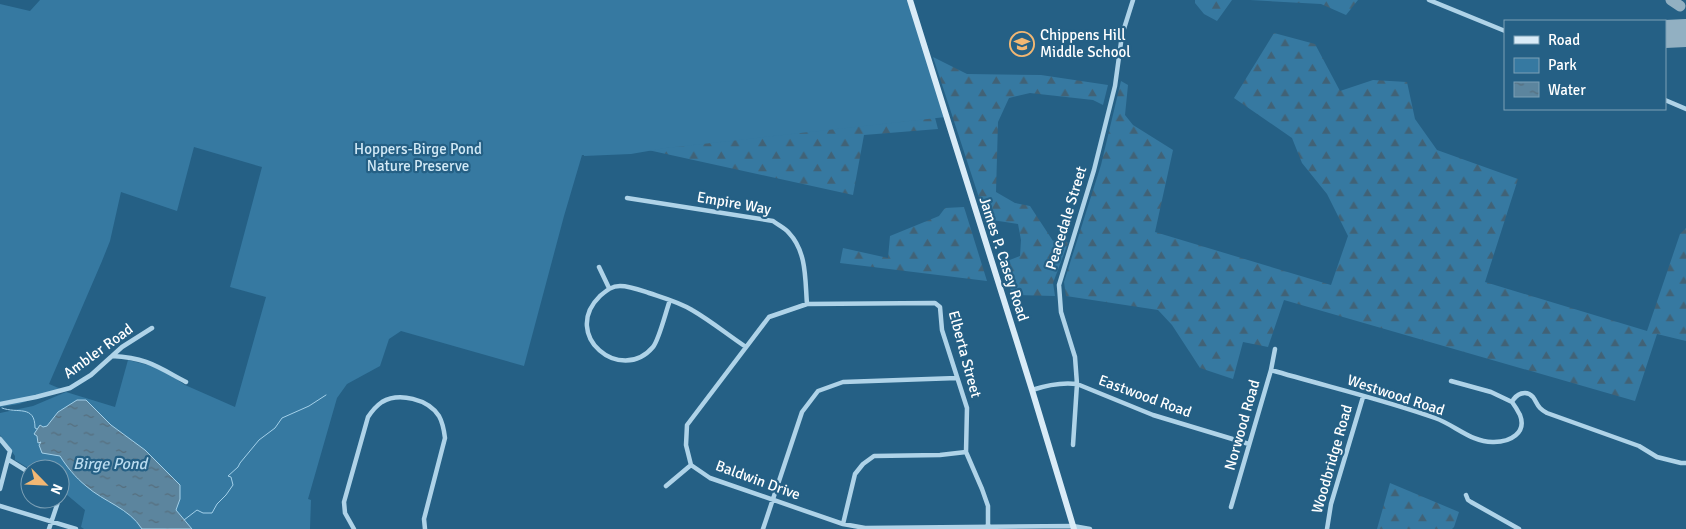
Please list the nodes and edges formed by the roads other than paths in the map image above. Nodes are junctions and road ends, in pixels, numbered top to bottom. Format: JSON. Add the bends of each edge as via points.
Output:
{"nodes":[{"id":1,"x":910,"y":0,"type":"edge"},
{"id":2,"x":1132,"y":0,"type":"edge"},
{"id":3,"x":1429,"y":0,"type":"edge"},
{"id":4,"x":1504,"y":31,"type":"edge"},
{"id":5,"x":1666,"y":100,"type":"edge"},
{"id":6,"x":1686,"y":109,"type":"edge"},
{"id":7,"x":628,"y":198,"type":"dead end"},
{"id":8,"x":599,"y":267,"type":"dead end"},
{"id":9,"x":609,"y":288,"type":"junction"},
{"id":10,"x":670,"y":300,"type":"junction"},
{"id":11,"x":807,"y":304,"type":"junction"},
{"id":12,"x":152,"y":328,"type":"dead end"},
{"id":13,"x":746,"y":347,"type":"junction"},
{"id":14,"x":1275,"y":350,"type":"dead end"},
{"id":15,"x":112,"y":356,"type":"junction"},
{"id":16,"x":1271,"y":370,"type":"junction"},
{"id":17,"x":958,"y":378,"type":"junction"},
{"id":18,"x":1451,"y":381,"type":"dead end"},
{"id":19,"x":186,"y":382,"type":"dead end"},
{"id":20,"x":1077,"y":384,"type":"junction"},
{"id":21,"x":1032,"y":390,"type":"junction"},
{"id":22,"x":1363,"y":397,"type":"junction"},
{"id":23,"x":1512,"y":402,"type":"junction"},
{"id":24,"x":0,"y":404,"type":"edge"},
{"id":25,"x":0,"y":439,"type":"edge"},
{"id":26,"x":1249,"y":444,"type":"junction"},
{"id":27,"x":1073,"y":445,"type":"dead end"},
{"id":28,"x":966,"y":452,"type":"junction"},
{"id":29,"x":8,"y":460,"type":"junction"},
{"id":30,"x":1686,"y":463,"type":"edge"},
{"id":31,"x":692,"y":465,"type":"junction"},
{"id":32,"x":20,"y":467,"type":"edge"},
{"id":33,"x":666,"y":486,"type":"dead end"},
{"id":34,"x":0,"y":489,"type":"edge"},
{"id":35,"x":1466,"y":495,"type":"dead end"},
{"id":36,"x":772,"y":500,"type":"junction"},
{"id":37,"x":0,"y":506,"type":"edge"},
{"id":38,"x":1231,"y":507,"type":"dead end"},
{"id":39,"x":56,"y":509,"type":"edge"},
{"id":40,"x":52,"y":522,"type":"junction"},
{"id":41,"x":844,"y":524,"type":"junction"},
{"id":42,"x":988,"y":526,"type":"junction"},
{"id":43,"x":1001,"y":528,"type":"edge"},
{"id":44,"x":1074,"y":528,"type":"edge"},
{"id":45,"x":49,"y":529,"type":"edge"},
{"id":46,"x":76,"y":529,"type":"edge"},
{"id":47,"x":354,"y":529,"type":"edge"},
{"id":48,"x":425,"y":529,"type":"edge"},
{"id":49,"x":763,"y":529,"type":"edge"},
{"id":50,"x":1090,"y":529,"type":"edge"},
{"id":51,"x":1327,"y":529,"type":"edge"},
{"id":52,"x":1519,"y":529,"type":"edge"}],
"edges":[{"from":1,"to":21,"type":"main road","name":"James P. Casey Road"},
{"from":2,"to":20,"type":"street","name":"Peacedale Street","via":[[1094,170],[1059,285],[1061,312],[1075,357]]},
{"from":3,"to":4,"type":"street"},
{"from":5,"to":6,"type":"street"},
{"from":7,"to":11,"type":"street","name":"Empire Way","via":[[773,221],[789,233],[799,247]]},
{"from":8,"to":9,"type":"street"},
{"from":9,"to":10,"type":"street","via":[[630,287]]},
{"from":9,"to":10,"type":"street","via":[[594,302],[587,317],[587,331],[598,349],[608,357],[640,358],[654,346]]},
{"from":10,"to":13,"type":"street","via":[[692,310]]},
{"from":11,"to":13,"type":"street","via":[[769,316]]},
{"from":11,"to":17,"type":"street","name":"Elberta Street","via":[[938,304],[942,330]]},
{"from":12,"to":15,"type":"street","name":"Ambler Road"},
{"from":13,"to":31,"type":"street","via":[[687,425],[686,445]]},
{"from":14,"to":16,"type":"street","name":"Norwood Road"},
{"from":15,"to":19,"type":"street","via":[[149,362]]},
{"from":15,"to":24,"type":"street","name":"Ambler Road","via":[[70,388]]},
{"from":16,"to":22,"type":"street","name":"Westwood Road"},
{"from":16,"to":26,"type":"street","name":"Norwood Road"},
{"from":17,"to":28,"type":"street","name":"Elberta Street","via":[[967,408]]},
{"from":17,"to":36,"type":"street","via":[[843,382],[818,391],[802,412]]},
{"from":18,"to":23,"type":"street","via":[[1491,392]]},
{"from":20,"to":21,"type":"street","name":"Eastwood Road","via":[[1051,384]]},
{"from":20,"to":26,"type":"street","name":"Eastwood Road","via":[[1153,415]]},
{"from":20,"to":27,"type":"street","name":"Peacedale Street"},
{"from":21,"to":44,"type":"main road","name":"James P. Casey Road"},
{"from":22,"to":23,"type":"street","name":"Westwood Road","via":[[1437,418],[1474,438],[1490,442],[1508,441],[1519,434],[1520,416]]},
{"from":22,"to":51,"type":"street","name":"Woodbridge Road","via":[[1330,504]]},
{"from":23,"to":30,"type":"street","via":[[1515,396],[1527,393],[1547,413],[1639,446],[1657,457]]},
{"from":25,"to":29,"type":"street","via":[[10,451]]},
{"from":26,"to":38,"type":"street","name":"Norwood Road"},
{"from":28,"to":41,"type":"street","via":[[874,456],[855,474]]},
{"from":28,"to":42,"type":"street","name":"Elberta Street","via":[[988,506]]},
{"from":29,"to":32,"type":"street"},
{"from":29,"to":34,"type":"street"},
{"from":31,"to":33,"type":"street"},
{"from":31,"to":36,"type":"street","name":"Baldwin Drive","via":[[710,478]]},
{"from":35,"to":52,"type":"street","via":[[1471,502]]},
{"from":36,"to":41,"type":"street","name":"Baldwin Drive"},
{"from":36,"to":49,"type":"street"},
{"from":37,"to":40,"type":"street"},
{"from":39,"to":40,"type":"street"},
{"from":40,"to":45,"type":"street"},
{"from":40,"to":46,"type":"street"},
{"from":41,"to":42,"type":"street","name":"Baldwin Drive","via":[[866,528]]},
{"from":42,"to":43,"type":"street","name":"Baldwin Drive"},
{"from":43,"to":44,"type":"street","name":"Baldwin Drive"},
{"from":44,"to":50,"type":"street","name":"Baldwin Drive"},
{"from":47,"to":48,"type":"street","via":[[345,513],[344,502],[368,416],[382,402],[400,397],[426,404],[444,426],[445,438],[424,519]]}]}
